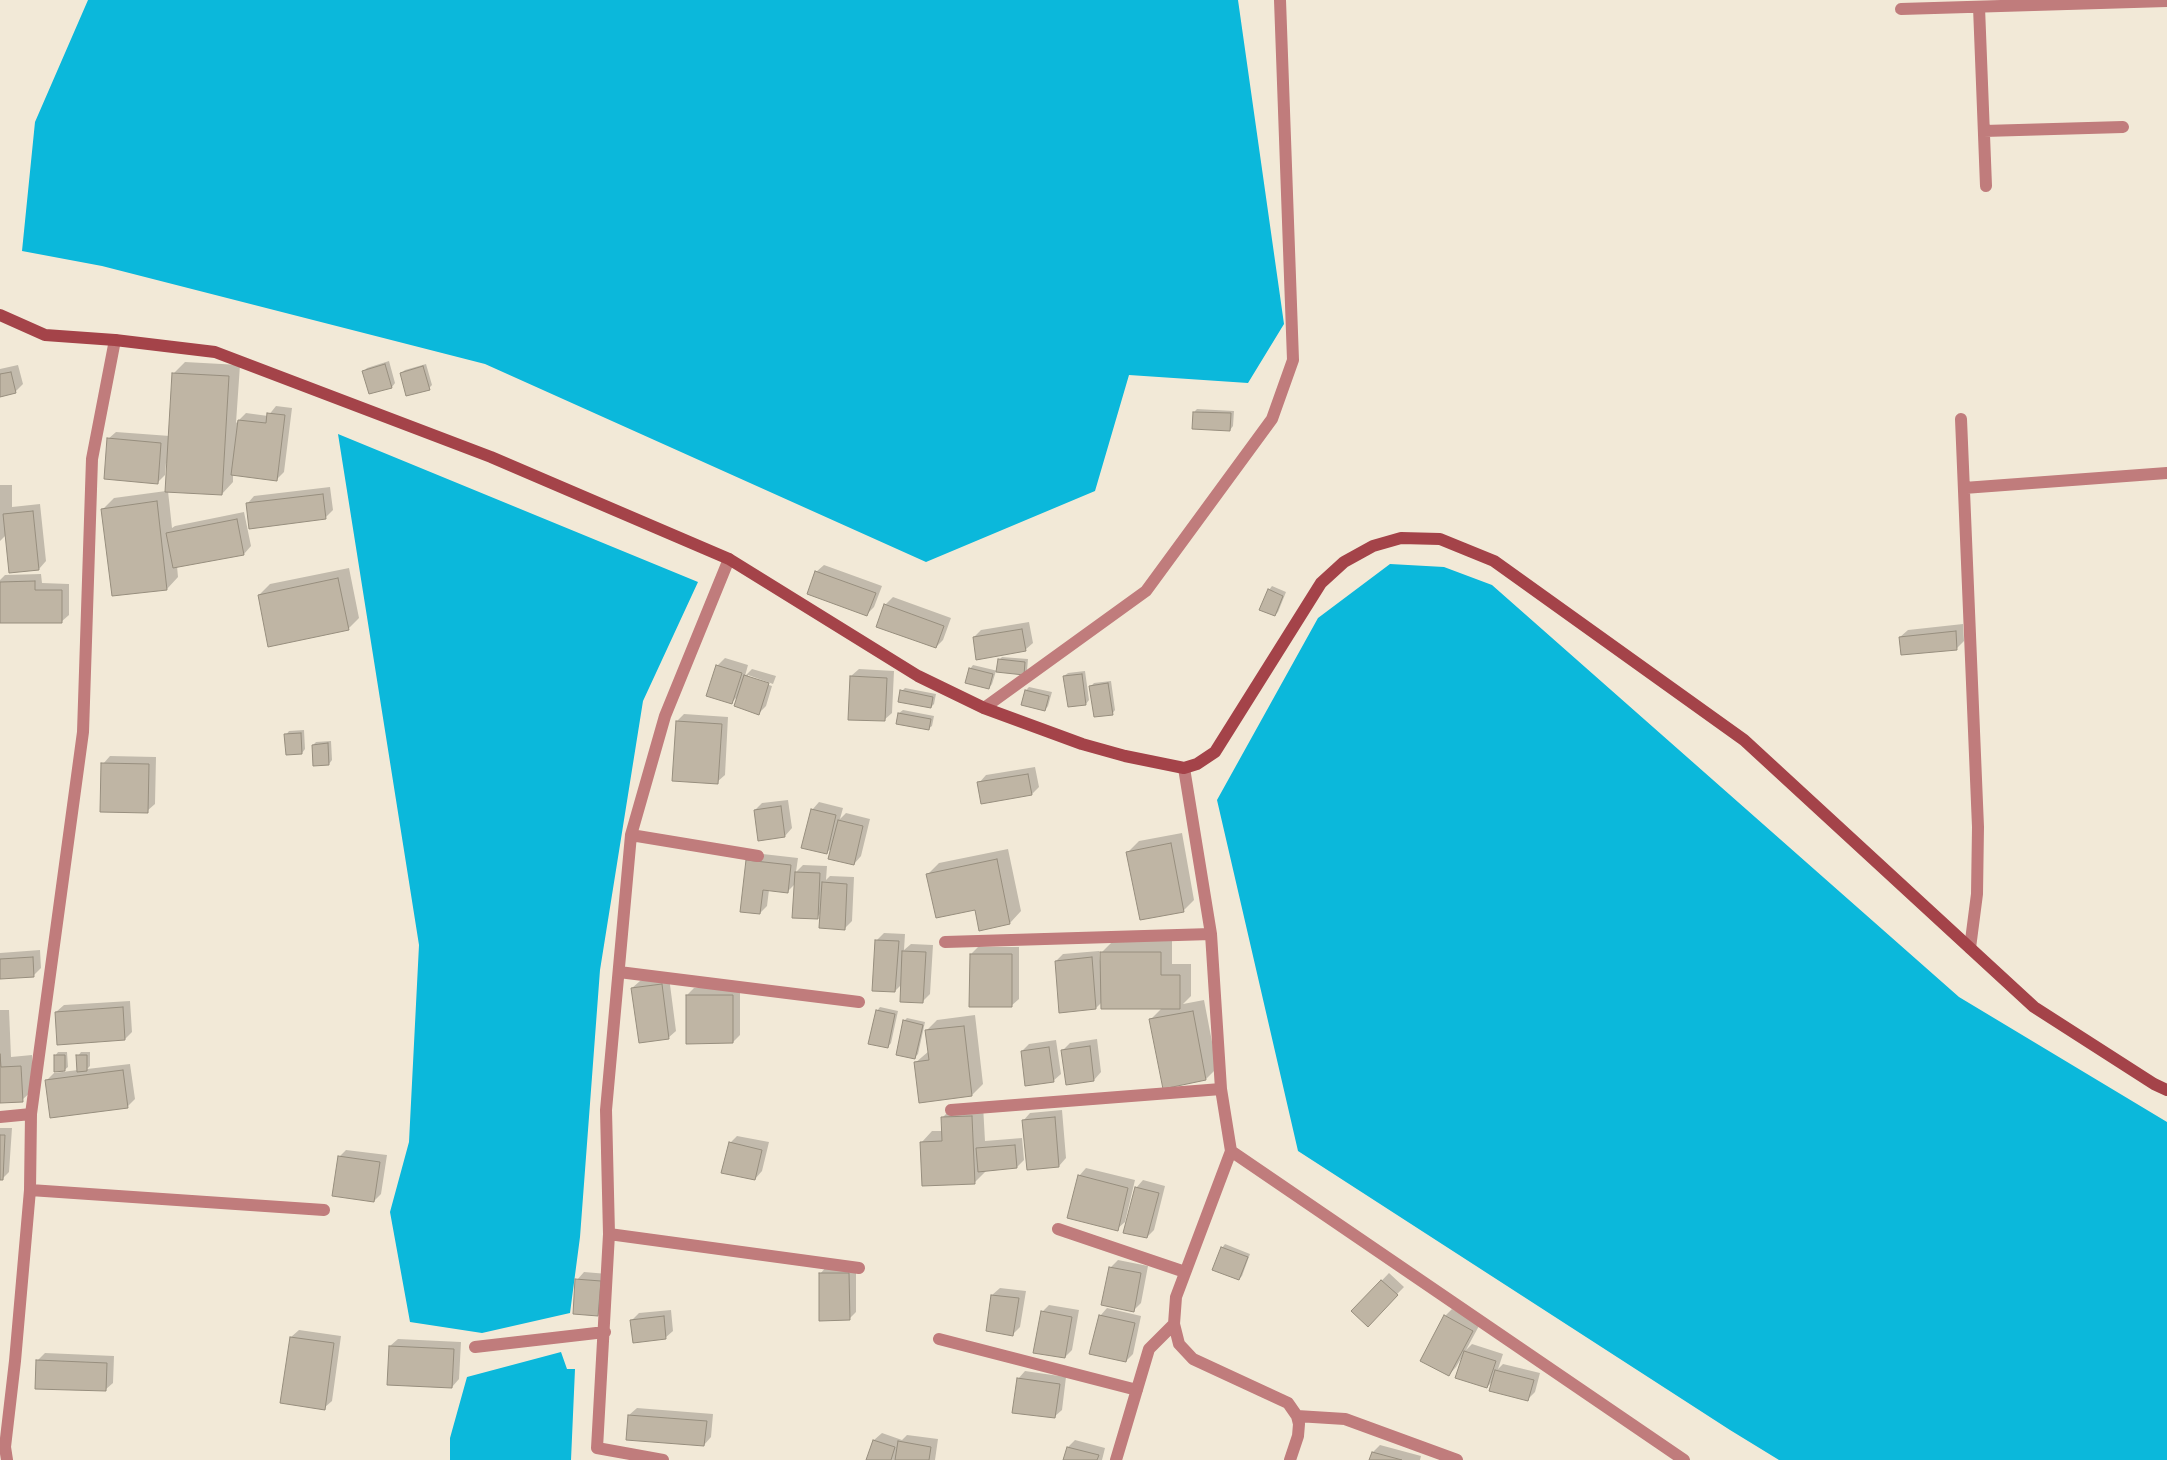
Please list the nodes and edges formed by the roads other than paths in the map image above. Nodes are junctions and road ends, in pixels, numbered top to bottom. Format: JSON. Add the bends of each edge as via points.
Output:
{"nodes":[{"id":1,"x":1280,"y":0,"type":"edge"},
{"id":2,"x":2167,"y":0,"type":"edge"},
{"id":3,"x":1979,"y":7,"type":"junction"},
{"id":4,"x":1901,"y":9,"type":"dead end"},
{"id":5,"x":2123,"y":127,"type":"dead end"},
{"id":6,"x":1984,"y":131,"type":"junction"},
{"id":7,"x":1986,"y":186,"type":"dead end"},
{"id":8,"x":0,"y":314,"type":"edge"},
{"id":9,"x":115,"y":340,"type":"junction"},
{"id":10,"x":1962,"y":419,"type":"dead end"},
{"id":11,"x":2167,"y":473,"type":"edge"},
{"id":12,"x":1964,"y":488,"type":"junction"},
{"id":13,"x":728,"y":559,"type":"junction"},
{"id":14,"x":984,"y":708,"type":"junction"},
{"id":15,"x":1184,"y":768,"type":"junction"},
{"id":16,"x":631,"y":835,"type":"junction"},
{"id":17,"x":758,"y":856,"type":"dead end"},
{"id":18,"x":1211,"y":934,"type":"junction"},
{"id":19,"x":945,"y":942,"type":"dead end"},
{"id":20,"x":1970,"y":948,"type":"junction"},
{"id":21,"x":619,"y":972,"type":"junction"},
{"id":22,"x":859,"y":1002,"type":"dead end"},
{"id":23,"x":1221,"y":1089,"type":"junction"},
{"id":24,"x":2167,"y":1090,"type":"edge"},
{"id":25,"x":951,"y":1110,"type":"dead end"},
{"id":26,"x":32,"y":1114,"type":"junction"},
{"id":27,"x":0,"y":1117,"type":"edge"},
{"id":28,"x":1231,"y":1151,"type":"junction"},
{"id":29,"x":30,"y":1190,"type":"junction"},
{"id":30,"x":324,"y":1210,"type":"dead end"},
{"id":31,"x":1058,"y":1229,"type":"dead end"},
{"id":32,"x":609,"y":1234,"type":"junction"},
{"id":33,"x":859,"y":1268,"type":"dead end"},
{"id":34,"x":1185,"y":1272,"type":"junction"},
{"id":35,"x":1174,"y":1324,"type":"junction"},
{"id":36,"x":605,"y":1332,"type":"junction"},
{"id":37,"x":939,"y":1339,"type":"dead end"},
{"id":38,"x":474,"y":1347,"type":"dead end"},
{"id":39,"x":1137,"y":1390,"type":"junction"},
{"id":40,"x":1297,"y":1416,"type":"junction"},
{"id":41,"x":596,"y":1454,"type":"edge"},
{"id":42,"x":1449,"y":1458,"type":"edge"},
{"id":43,"x":7,"y":1460,"type":"edge"},
{"id":44,"x":663,"y":1460,"type":"edge"},
{"id":45,"x":1116,"y":1460,"type":"edge"},
{"id":46,"x":1290,"y":1460,"type":"edge"},
{"id":47,"x":1684,"y":1460,"type":"edge"}],
"edges":[{"from":1,"to":14,"type":"street","via":[[1293,360],[1272,419],[1146,591]]},
{"from":2,"to":3,"type":"street"},
{"from":3,"to":4,"type":"street"},
{"from":3,"to":6,"type":"street"},
{"from":5,"to":6,"type":"street"},
{"from":6,"to":7,"type":"street"},
{"from":8,"to":9,"type":"street","via":[[45,335]]},
{"from":9,"to":13,"type":"street","via":[[215,352],[492,457]]},
{"from":9,"to":26,"type":"street","via":[[92,459],[83,732]]},
{"from":10,"to":12,"type":"street"},
{"from":11,"to":12,"type":"street"},
{"from":12,"to":20,"type":"street","via":[[1978,827],[1977,894]]},
{"from":13,"to":14,"type":"street","via":[[918,676]]},
{"from":13,"to":16,"type":"street","via":[[665,716]]},
{"from":14,"to":15,"type":"street","via":[[1082,744]]},
{"from":15,"to":18,"type":"street"},
{"from":15,"to":20,"type":"street","via":[[1215,752],[1321,584],[1344,562],[1373,546],[1401,538],[1440,539],[1494,561],[1744,740]]},
{"from":16,"to":17,"type":"street"},
{"from":16,"to":21,"type":"street"},
{"from":18,"to":19,"type":"street"},
{"from":18,"to":23,"type":"street"},
{"from":20,"to":24,"type":"street","via":[[2034,1007]]},
{"from":21,"to":22,"type":"street"},
{"from":21,"to":32,"type":"street","via":[[606,1110]]},
{"from":23,"to":25,"type":"street"},
{"from":23,"to":28,"type":"street"},
{"from":26,"to":27,"type":"street"},
{"from":26,"to":29,"type":"street"},
{"from":28,"to":34,"type":"street"},
{"from":28,"to":47,"type":"street"},
{"from":29,"to":30,"type":"street"},
{"from":29,"to":43,"type":"street","via":[[5,1447]]},
{"from":31,"to":34,"type":"street"},
{"from":32,"to":33,"type":"street"},
{"from":32,"to":36,"type":"street"},
{"from":34,"to":35,"type":"street","via":[[1176,1297]]},
{"from":35,"to":39,"type":"street","via":[[1149,1349]]},
{"from":35,"to":40,"type":"street","via":[[1179,1344],[1193,1359],[1288,1403]]},
{"from":36,"to":38,"type":"street"},
{"from":36,"to":41,"type":"street"},
{"from":37,"to":39,"type":"street"},
{"from":39,"to":45,"type":"street"},
{"from":40,"to":42,"type":"street","via":[[1344,1419]]},
{"from":40,"to":46,"type":"street","via":[[1298,1436]]},
{"from":41,"to":44,"type":"street"}]}
